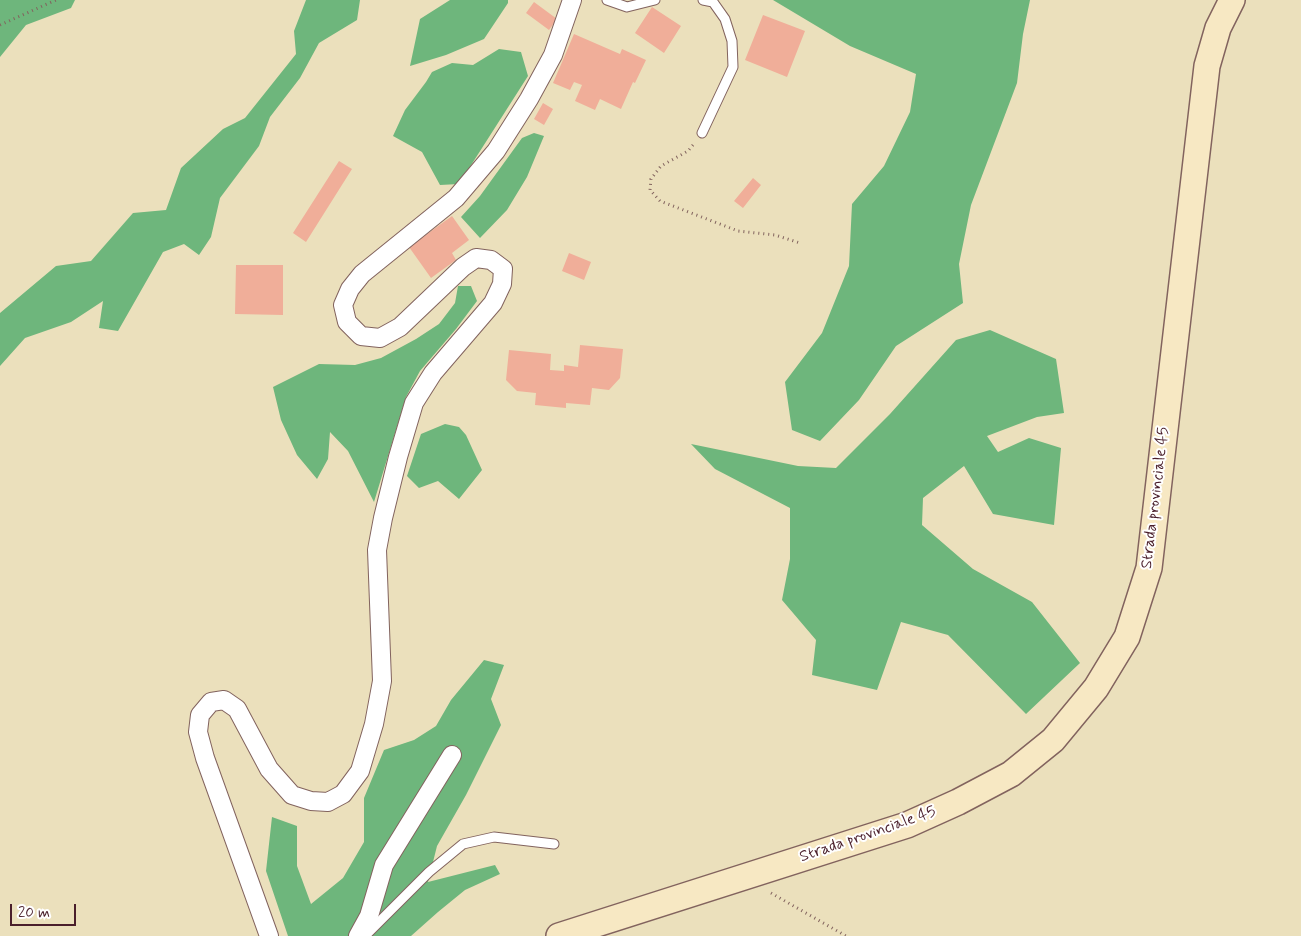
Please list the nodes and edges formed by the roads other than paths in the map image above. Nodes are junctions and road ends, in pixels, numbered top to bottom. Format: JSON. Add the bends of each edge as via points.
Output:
{"nodes":[{"id":1,"x":572,"y":0,"type":"edge"},
{"id":2,"x":607,"y":0,"type":"edge"},
{"id":3,"x":655,"y":0,"type":"edge"},
{"id":4,"x":703,"y":0,"type":"edge"},
{"id":5,"x":1232,"y":0,"type":"edge"},
{"id":6,"x":702,"y":133,"type":"road end"},
{"id":7,"x":452,"y":755,"type":"dead end"},
{"id":8,"x":554,"y":844,"type":"dead end"},
{"id":9,"x":270,"y":936,"type":"edge"},
{"id":10,"x":358,"y":936,"type":"edge"},
{"id":11,"x":366,"y":936,"type":"edge"},
{"id":12,"x":559,"y":936,"type":"edge"}],
"edges":[{"from":1,"to":9,"type":"street","via":[[553,55],[496,151],[456,198],[362,274],[343,305],[347,322],[361,336],[380,338],[400,327],[476,258],[491,260],[503,269],[502,284],[493,303],[433,373],[414,403],[398,457],[377,550],[382,681],[360,771],[343,794],[328,802],[292,795],[269,769],[236,709],[224,700],[211,702],[200,715],[198,732],[205,758]]},
{"from":2,"to":3,"type":"lane","via":[[627,8]]},
{"from":4,"to":6,"type":"lane","via":[[713,2],[724,19],[732,42],[733,67]]},
{"from":5,"to":12,"type":"main road","name":"Strada provinciale 45","via":[[1218,28],[1207,66],[1149,568],[1127,637],[1096,688],[1053,740],[1012,774],[958,802],[907,825]]},
{"from":7,"to":10,"type":"street","via":[[384,865],[370,916]]},
{"from":8,"to":11,"type":"lane","via":[[494,837],[463,844],[429,872]]}]}
